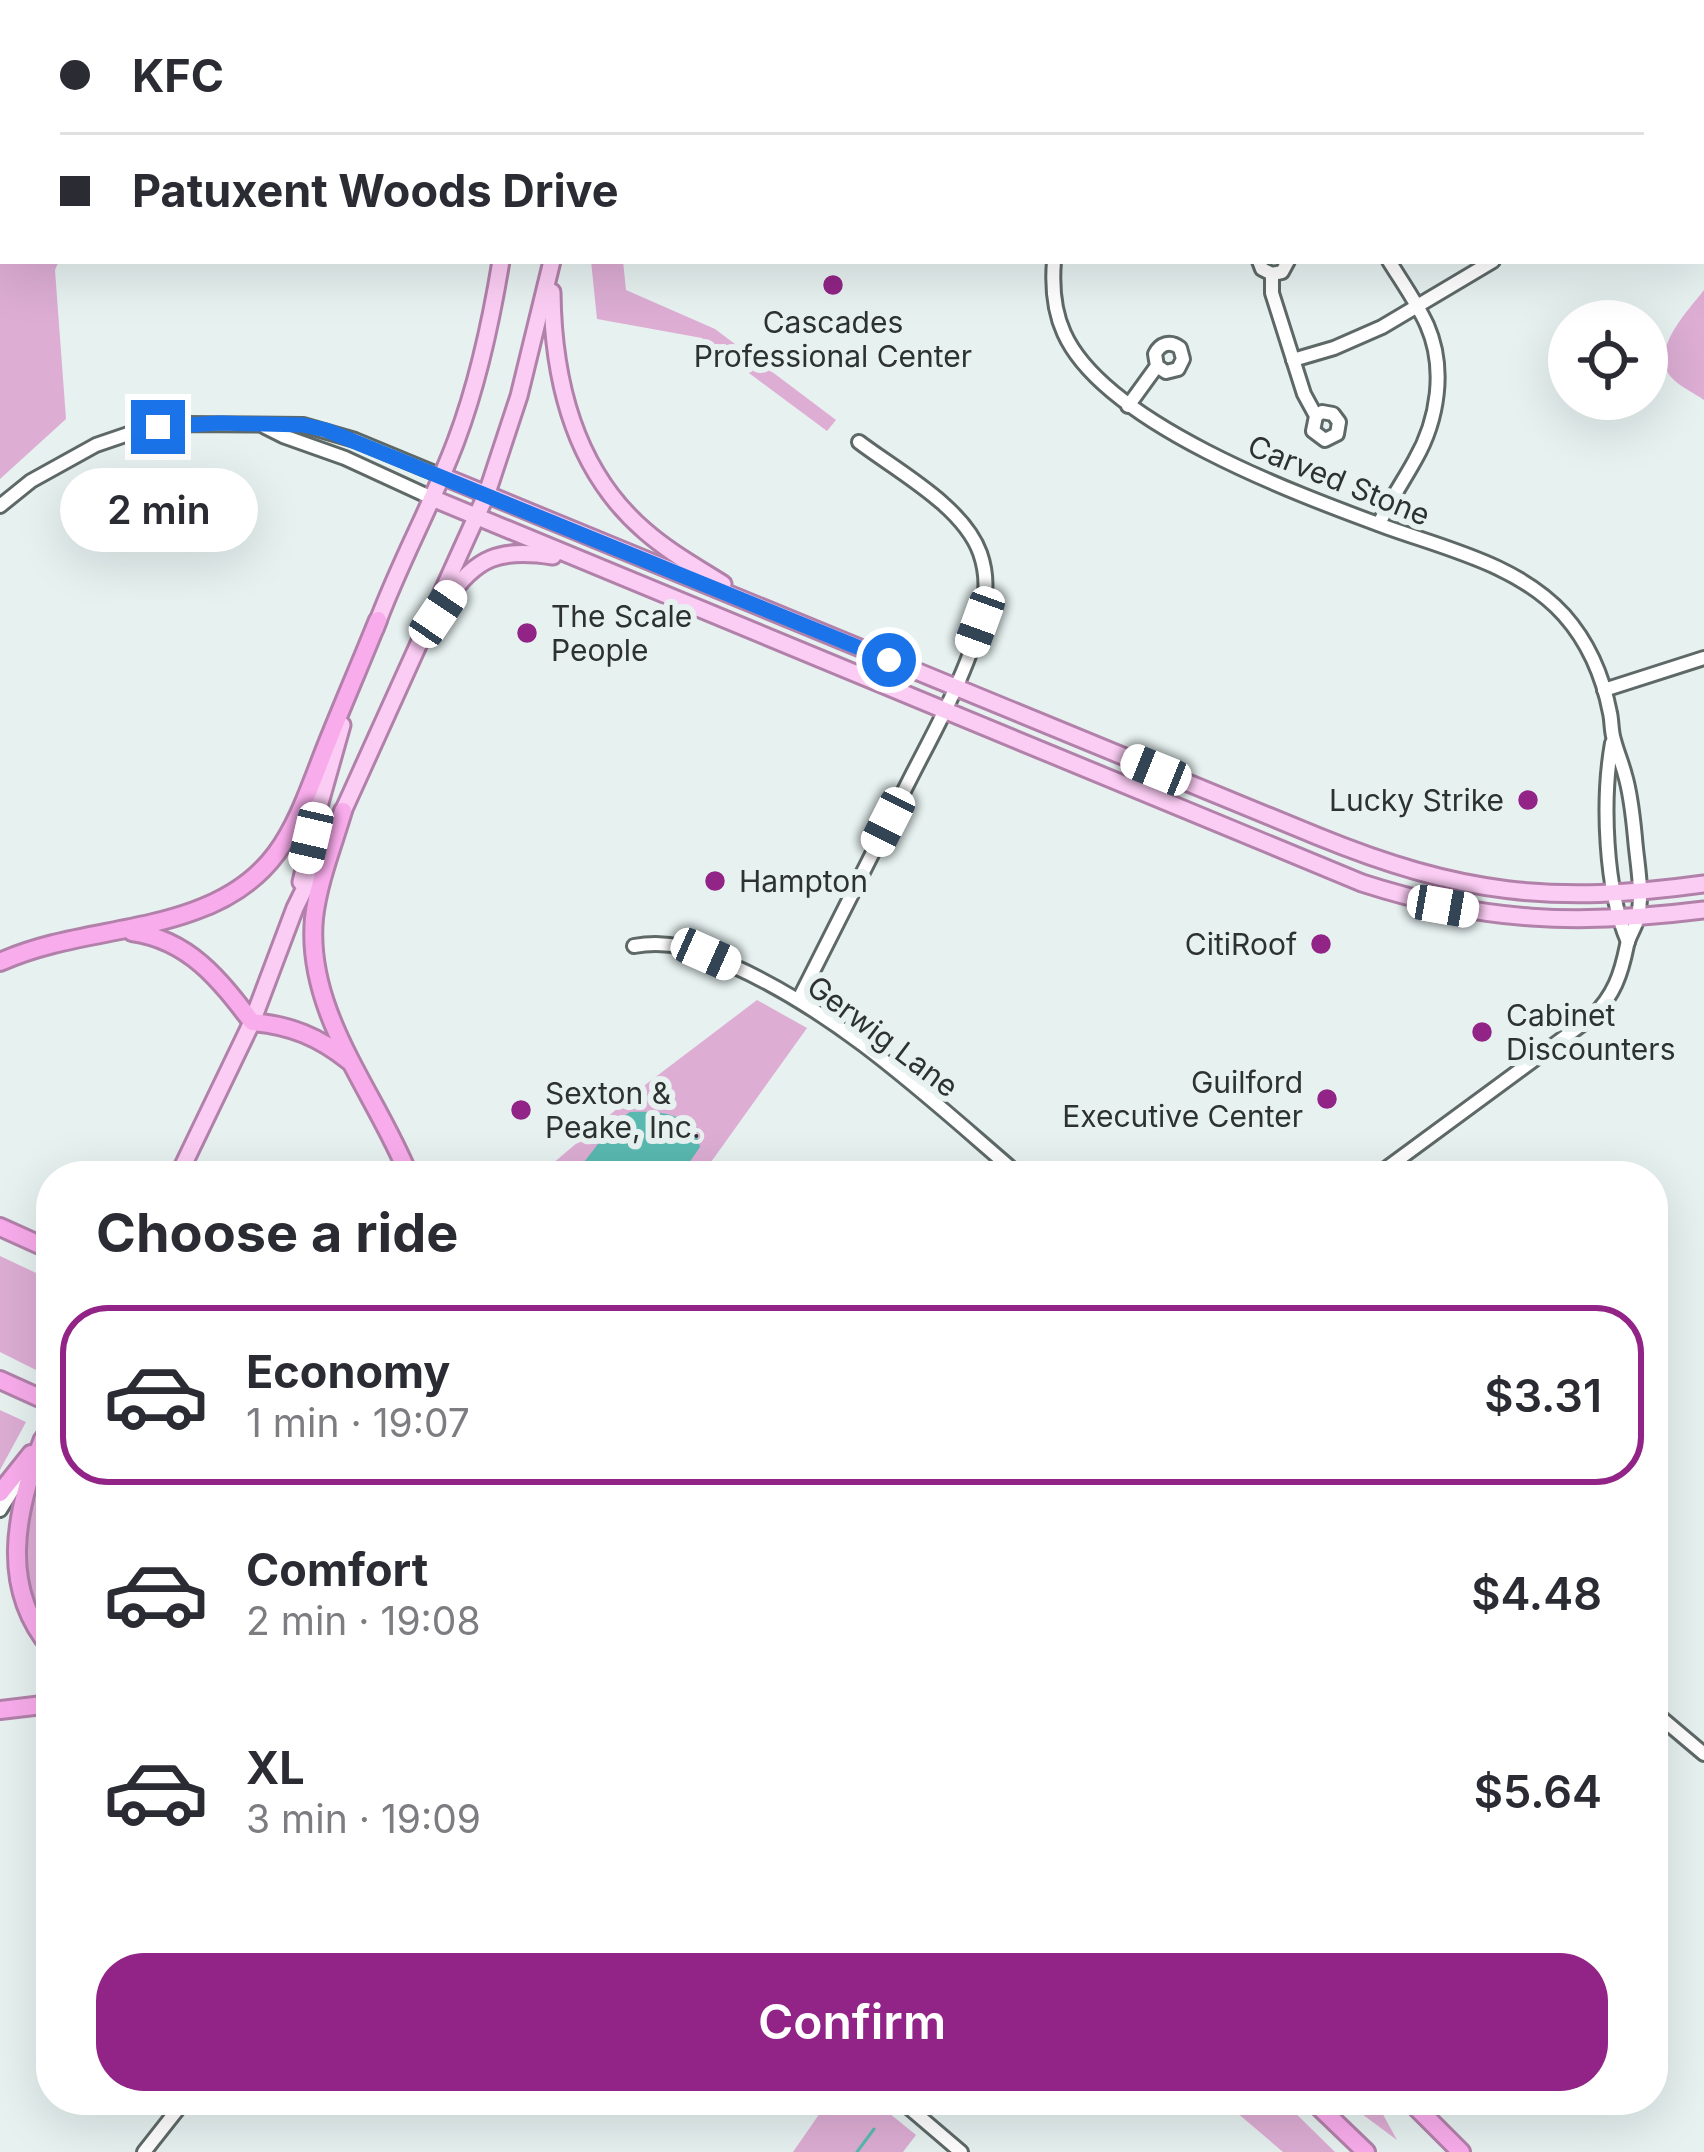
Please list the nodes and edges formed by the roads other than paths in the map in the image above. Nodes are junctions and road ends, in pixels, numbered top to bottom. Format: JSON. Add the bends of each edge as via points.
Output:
{"nodes":[{"id":1,"x":500,"y":264,"type":"edge"},
{"id":2,"x":551,"y":264,"type":"edge"},
{"id":3,"x":551,"y":264,"type":"edge"},
{"id":4,"x":1054,"y":264,"type":"edge"},
{"id":5,"x":1260,"y":264,"type":"edge"},
{"id":6,"x":1286,"y":264,"type":"edge"},
{"id":7,"x":1391,"y":264,"type":"edge"},
{"id":8,"x":1488,"y":264,"type":"edge"},
{"id":9,"x":1271,"y":274,"type":"junction"},
{"id":10,"x":1417,"y":307,"type":"junction"},
{"id":11,"x":1293,"y":360,"type":"junction"},
{"id":12,"x":1157,"y":366,"type":"dead end"},
{"id":13,"x":1128,"y":406,"type":"junction"},
{"id":14,"x":1316,"y":416,"type":"dead end"},
{"id":15,"x":264,"y":426,"type":"junction"},
{"id":16,"x":859,"y":442,"type":"dead end"},
{"id":17,"x":442,"y":476,"type":"junction"},
{"id":18,"x":487,"y":494,"type":"junction"},
{"id":19,"x":432,"y":498,"type":"junction"},
{"id":20,"x":0,"y":506,"type":"edge"},
{"id":21,"x":476,"y":518,"type":"junction"},
{"id":22,"x":1379,"y":524,"type":"junction"},
{"id":23,"x":577,"y":559,"type":"junction"},
{"id":24,"x":767,"y":610,"type":"junction"},
{"id":25,"x":378,"y":620,"type":"junction"},
{"id":26,"x":422,"y":639,"type":"junction"},
{"id":27,"x":1704,"y":658,"type":"edge"},
{"id":28,"x":955,"y":687,"type":"junction"},
{"id":29,"x":1604,"y":690,"type":"junction"},
{"id":30,"x":945,"y":710,"type":"junction"},
{"id":31,"x":1613,"y":738,"type":"junction"},
{"id":32,"x":343,"y":811,"type":"junction"},
{"id":33,"x":1704,"y":884,"type":"edge"},
{"id":34,"x":1640,"y":892,"type":"junction"},
{"id":35,"x":1614,"y":894,"type":"junction"},
{"id":36,"x":295,"y":908,"type":"junction"},
{"id":37,"x":1704,"y":910,"type":"edge"},
{"id":38,"x":1637,"y":919,"type":"junction"},
{"id":39,"x":1618,"y":920,"type":"junction"},
{"id":40,"x":120,"y":930,"type":"junction"},
{"id":41,"x":1628,"y":942,"type":"junction"},
{"id":42,"x":634,"y":946,"type":"dead end"},
{"id":43,"x":0,"y":962,"type":"edge"},
{"id":44,"x":799,"y":999,"type":"junction"},
{"id":45,"x":252,"y":1022,"type":"junction"},
{"id":46,"x":353,"y":1064,"type":"junction"},
{"id":47,"x":185,"y":1161,"type":"edge"},
{"id":48,"x":402,"y":1161,"type":"edge"},
{"id":49,"x":1002,"y":1161,"type":"edge"},
{"id":50,"x":1396,"y":1161,"type":"edge"},
{"id":51,"x":0,"y":1227,"type":"edge"},
{"id":52,"x":36,"y":1243,"type":"edge"},
{"id":53,"x":4,"y":1382,"type":"edge"},
{"id":54,"x":36,"y":1396,"type":"edge"},
{"id":55,"x":36,"y":1446,"type":"edge"},
{"id":56,"x":36,"y":1450,"type":"edge"},
{"id":57,"x":36,"y":1460,"type":"edge"},
{"id":58,"x":0,"y":1493,"type":"edge"},
{"id":59,"x":0,"y":1510,"type":"edge"},
{"id":60,"x":36,"y":1635,"type":"edge"},
{"id":61,"x":36,"y":1706,"type":"edge"},
{"id":62,"x":0,"y":1710,"type":"edge"},
{"id":63,"x":1668,"y":1724,"type":"edge"},
{"id":64,"x":1704,"y":1754,"type":"edge"},
{"id":65,"x":172,"y":2115,"type":"edge"},
{"id":66,"x":918,"y":2115,"type":"edge"},
{"id":67,"x":1328,"y":2115,"type":"edge"},
{"id":68,"x":1424,"y":2115,"type":"edge"},
{"id":69,"x":144,"y":2152,"type":"edge"},
{"id":70,"x":961,"y":2152,"type":"edge"},
{"id":71,"x":1366,"y":2152,"type":"edge"},
{"id":72,"x":1461,"y":2152,"type":"edge"}],
"edges":[{"from":1,"to":17,"type":"main road","via":[[476,381]]},
{"from":2,"to":18,"type":"main road"},
{"from":3,"to":24,"type":"main road","via":[[561,388],[594,467],[641,529]]},
{"from":4,"to":13,"type":"street","name":"Carved Stone","via":[[1064,334]]},
{"from":5,"to":9,"type":"street"},
{"from":6,"to":9,"type":"street"},
{"from":7,"to":10,"type":"street"},
{"from":8,"to":10,"type":"street"},
{"from":9,"to":11,"type":"street"},
{"from":10,"to":11,"type":"street","via":[[1361,338]]},
{"from":10,"to":22,"type":"street","via":[[1434,345],[1436,399],[1425,440]]},
{"from":11,"to":14,"type":"street"},
{"from":12,"to":13,"type":"street"},
{"from":13,"to":22,"type":"street","name":"Carved Stone","via":[[1246,470]]},
{"from":15,"to":17,"type":"street","via":[[326,430]]},
{"from":15,"to":19,"type":"street"},
{"from":15,"to":20,"type":"street","via":[[183,424],[118,437],[53,467]]},
{"from":16,"to":28,"type":"street","via":[[958,518],[981,555],[984,604]]},
{"from":17,"to":18,"type":"main road"},
{"from":17,"to":19,"type":"main road"},
{"from":18,"to":21,"type":"main road"},
{"from":18,"to":24,"type":"main road"},
{"from":19,"to":21,"type":"main road"},
{"from":19,"to":25,"type":"main road"},
{"from":21,"to":23,"type":"main road"},
{"from":21,"to":26,"type":"main road"},
{"from":22,"to":29,"type":"street","name":"Carved Stone","via":[[1539,592],[1581,636]]},
{"from":23,"to":26,"type":"main road","via":[[527,552],[487,560],[464,576]]},
{"from":23,"to":30,"type":"main road"},
{"from":24,"to":28,"type":"main road"},
{"from":25,"to":36,"type":"main road","via":[[336,742]]},
{"from":25,"to":40,"type":"highway","via":[[302,812],[274,856],[221,900]]},
{"from":26,"to":32,"type":"main road"},
{"from":27,"to":29,"type":"street"},
{"from":28,"to":30,"type":"street"},
{"from":28,"to":35,"type":"main road","via":[[1414,872],[1523,893]]},
{"from":29,"to":31,"type":"street","name":"Carved Stone"},
{"from":30,"to":39,"type":"main road","via":[[1409,898],[1521,918]]},
{"from":30,"to":44,"type":"street"},
{"from":31,"to":34,"type":"street","name":"Carved Stone","via":[[1626,776]]},
{"from":31,"to":35,"type":"street","name":"Carved Stone","via":[[1606,776]]},
{"from":32,"to":36,"type":"main road"},
{"from":32,"to":46,"type":"highway","via":[[318,894],[314,943],[323,997]]},
{"from":33,"to":34,"type":"main road"},
{"from":34,"to":35,"type":"main road"},
{"from":34,"to":38,"type":"street","name":"Carved Stone"},
{"from":35,"to":39,"type":"street","name":"Carved Stone"},
{"from":36,"to":45,"type":"main road"},
{"from":37,"to":38,"type":"main road"},
{"from":38,"to":39,"type":"main road"},
{"from":38,"to":41,"type":"street","name":"Carved Stone"},
{"from":39,"to":41,"type":"street","name":"Carved Stone"},
{"from":40,"to":43,"type":"highway"},
{"from":40,"to":45,"type":"highway","via":[[194,955]]},
{"from":41,"to":50,"type":"street","name":"Carved Stone","via":[[1619,980],[1592,1017]]},
{"from":42,"to":44,"type":"street","name":"Gerwig Lane","via":[[690,948]]},
{"from":44,"to":49,"type":"street","name":"Gerwig Lane"},
{"from":45,"to":46,"type":"highway","via":[[312,1035]]},
{"from":45,"to":47,"type":"main road"},
{"from":46,"to":48,"type":"highway"},
{"from":51,"to":52,"type":"highway"},
{"from":53,"to":54,"type":"highway"},
{"from":55,"to":58,"type":"highway"},
{"from":56,"to":59,"type":"street"},
{"from":57,"to":60,"type":"highway","via":[[7,1532],[3,1571],[14,1607]]},
{"from":61,"to":62,"type":"highway"},
{"from":63,"to":64,"type":"street"},
{"from":65,"to":69,"type":"street"},
{"from":66,"to":70,"type":"street"},
{"from":67,"to":71,"type":"highway"},
{"from":68,"to":72,"type":"highway"}]}
